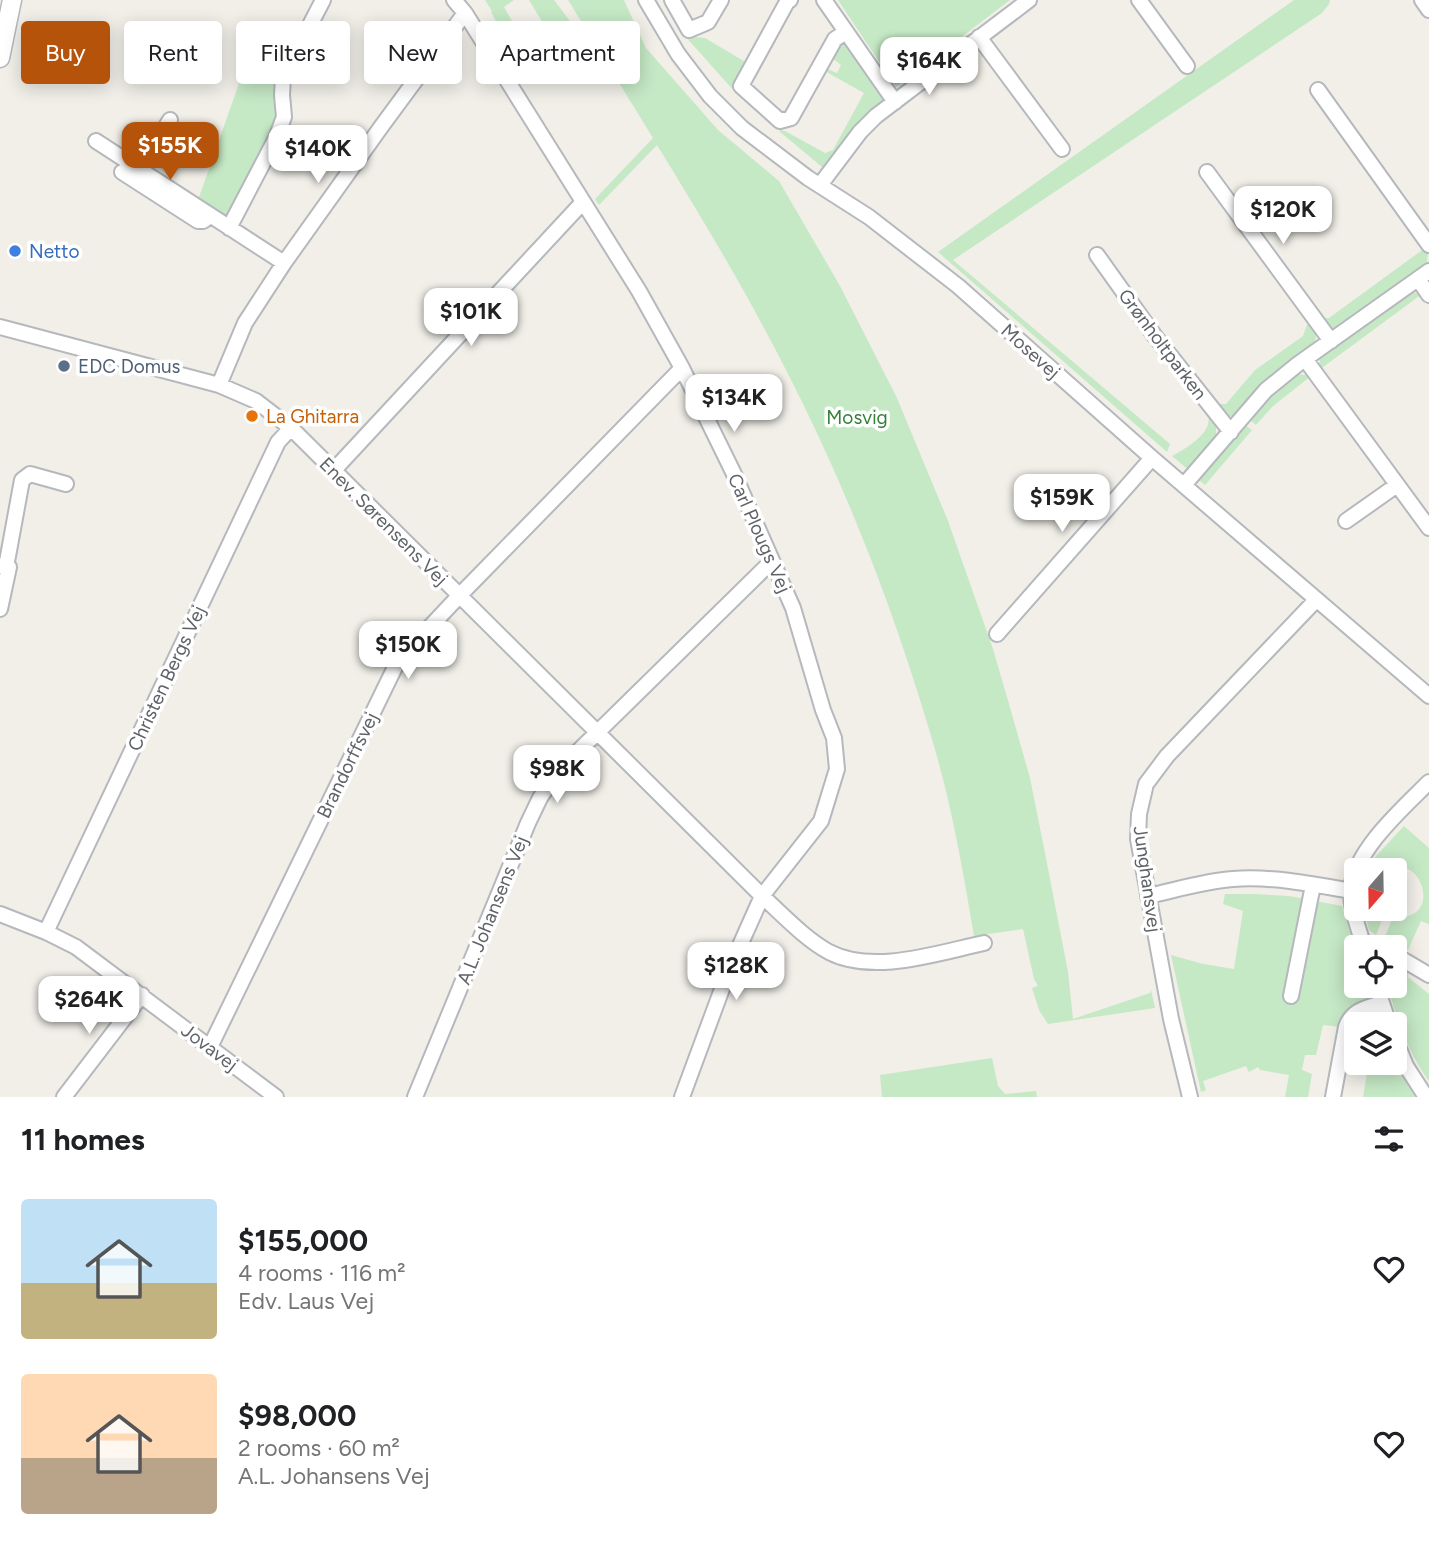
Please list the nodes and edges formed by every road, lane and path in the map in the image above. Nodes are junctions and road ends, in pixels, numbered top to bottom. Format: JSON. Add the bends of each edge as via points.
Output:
{"nodes":[{"id":1,"x":12,"y":0,"type":"edge"},
{"id":2,"x":323,"y":0,"type":"edge"},
{"id":3,"x":454,"y":0,"type":"edge"},
{"id":4,"x":646,"y":0,"type":"edge"},
{"id":5,"x":672,"y":0,"type":"edge"},
{"id":6,"x":721,"y":0,"type":"edge"},
{"id":7,"x":824,"y":0,"type":"edge"},
{"id":8,"x":1029,"y":0,"type":"edge"},
{"id":9,"x":1139,"y":0,"type":"edge"},
{"id":10,"x":1422,"y":0,"type":"edge"},
{"id":11,"x":787,"y":1,"type":"edge"},
{"id":12,"x":1429,"y":10,"type":"edge"},
{"id":13,"x":465,"y":13,"type":"junction"},
{"id":14,"x":846,"y":32,"type":"junction"},
{"id":15,"x":979,"y":37,"type":"junction"},
{"id":16,"x":0,"y":58,"type":"edge"},
{"id":17,"x":1187,"y":66,"type":"dead end"},
{"id":18,"x":1318,"y":90,"type":"dead end"},
{"id":19,"x":895,"y":102,"type":"junction"},
{"id":20,"x":170,"y":120,"type":"dead end"},
{"id":21,"x":96,"y":141,"type":"dead end"},
{"id":22,"x":1062,"y":149,"type":"dead end"},
{"id":23,"x":139,"y":170,"type":"junction"},
{"id":24,"x":122,"y":172,"type":"dead end"},
{"id":25,"x":1208,"y":172,"type":"dead end"},
{"id":26,"x":820,"y":185,"type":"junction"},
{"id":27,"x":583,"y":202,"type":"junction"},
{"id":28,"x":210,"y":216,"type":"junction"},
{"id":29,"x":229,"y":228,"type":"junction"},
{"id":30,"x":1429,"y":245,"type":"edge"},
{"id":31,"x":1097,"y":255,"type":"dead end"},
{"id":32,"x":284,"y":263,"type":"junction"},
{"id":33,"x":1423,"y":275,"type":"edge"},
{"id":34,"x":1429,"y":295,"type":"edge"},
{"id":35,"x":0,"y":327,"type":"edge"},
{"id":36,"x":1331,"y":341,"type":"junction"},
{"id":37,"x":1305,"y":359,"type":"junction"},
{"id":38,"x":682,"y":368,"type":"junction"},
{"id":39,"x":219,"y":385,"type":"junction"},
{"id":40,"x":291,"y":428,"type":"junction"},
{"id":41,"x":1231,"y":432,"type":"junction"},
{"id":42,"x":1152,"y":458,"type":"junction"},
{"id":43,"x":334,"y":470,"type":"junction"},
{"id":44,"x":66,"y":484,"type":"dead end"},
{"id":45,"x":1184,"y":485,"type":"junction"},
{"id":46,"x":1397,"y":485,"type":"junction"},
{"id":47,"x":1346,"y":522,"type":"dead end"},
{"id":48,"x":1429,"y":528,"type":"edge"},
{"id":49,"x":772,"y":561,"type":"junction"},
{"id":50,"x":3,"y":566,"type":"edge"},
{"id":51,"x":459,"y":596,"type":"junction"},
{"id":52,"x":1316,"y":600,"type":"junction"},
{"id":53,"x":0,"y":610,"type":"edge"},
{"id":54,"x":998,"y":634,"type":"dead end"},
{"id":55,"x":1429,"y":696,"type":"edge"},
{"id":56,"x":597,"y":733,"type":"junction"},
{"id":57,"x":1429,"y":782,"type":"edge"},
{"id":58,"x":1361,"y":858,"type":"edge"},
{"id":59,"x":1313,"y":885,"type":"junction"},
{"id":60,"x":1344,"y":890,"type":"edge"},
{"id":61,"x":762,"y":896,"type":"junction"},
{"id":62,"x":1148,"y":897,"type":"junction"},
{"id":63,"x":0,"y":914,"type":"edge"},
{"id":64,"x":46,"y":932,"type":"junction"},
{"id":65,"x":984,"y":943,"type":"dead end"},
{"id":66,"x":1407,"y":962,"type":"edge"},
{"id":67,"x":1429,"y":975,"type":"edge"},
{"id":68,"x":142,"y":995,"type":"junction"},
{"id":69,"x":1291,"y":996,"type":"dead end"},
{"id":70,"x":1380,"y":998,"type":"edge"},
{"id":71,"x":1382,"y":1003,"type":"junction"},
{"id":72,"x":1385,"y":1012,"type":"edge"},
{"id":73,"x":210,"y":1047,"type":"junction"},
{"id":74,"x":1407,"y":1067,"type":"edge"},
{"id":75,"x":64,"y":1097,"type":"edge"},
{"id":76,"x":275,"y":1097,"type":"edge"},
{"id":77,"x":415,"y":1097,"type":"edge"},
{"id":78,"x":682,"y":1097,"type":"edge"},
{"id":79,"x":1189,"y":1097,"type":"edge"},
{"id":80,"x":1333,"y":1097,"type":"edge"},
{"id":81,"x":1428,"y":1097,"type":"edge"}],
"edges":[{"from":1,"to":16,"type":"street"},
{"from":2,"to":29,"type":"street","via":[[281,82],[284,117],[276,138]]},
{"from":3,"to":13,"type":"street","name":"Carl Plougs Vej"},
{"from":4,"to":26,"type":"street","name":"Mosevej","via":[[710,96],[742,128]]},
{"from":5,"to":6,"type":"street","via":[[689,30],[708,22]]},
{"from":7,"to":14,"type":"street"},
{"from":8,"to":15,"type":"street"},
{"from":9,"to":17,"type":"street"},
{"from":10,"to":12,"type":"street"},
{"from":11,"to":14,"type":"street","via":[[741,86],[780,121],[791,118],[835,39]]},
{"from":13,"to":27,"type":"street","name":"Carl Plougs Vej"},
{"from":13,"to":32,"type":"street"},
{"from":14,"to":19,"type":"street"},
{"from":15,"to":19,"type":"street"},
{"from":15,"to":22,"type":"street"},
{"from":18,"to":30,"type":"street"},
{"from":19,"to":26,"type":"street","via":[[860,132]]},
{"from":20,"to":23,"type":"street"},
{"from":21,"to":23,"type":"street"},
{"from":23,"to":28,"type":"street"},
{"from":24,"to":28,"type":"street","via":[[198,220]]},
{"from":25,"to":36,"type":"street"},
{"from":26,"to":42,"type":"street","name":"Mosevej","via":[[958,285]]},
{"from":27,"to":38,"type":"street","name":"Carl Plougs Vej"},
{"from":27,"to":43,"type":"street"},
{"from":28,"to":29,"type":"street"},
{"from":29,"to":32,"type":"street"},
{"from":31,"to":41,"type":"street","name":"Grønholtparken"},
{"from":32,"to":39,"type":"street","via":[[245,323]]},
{"from":33,"to":34,"type":"street"},
{"from":33,"to":36,"type":"street"},
{"from":35,"to":39,"type":"street","name":"Enev. Sørensens Vej"},
{"from":36,"to":37,"type":"street"},
{"from":37,"to":41,"type":"street","via":[[1266,390]]},
{"from":37,"to":46,"type":"street"},
{"from":38,"to":49,"type":"street","name":"Carl Plougs Vej"},
{"from":38,"to":51,"type":"street","name":"Brandorffsvej"},
{"from":39,"to":40,"type":"street","name":"Enev. Sørensens Vej","via":[[256,401]]},
{"from":40,"to":43,"type":"street","name":"Enev. Sørensens Vej"},
{"from":40,"to":64,"type":"street","name":"Christen Bergs Vej","via":[[278,442]]},
{"from":41,"to":45,"type":"street"},
{"from":42,"to":45,"type":"street","name":"Mosevej"},
{"from":42,"to":54,"type":"street"},
{"from":43,"to":51,"type":"street","name":"Enev. Sørensens Vej"},
{"from":44,"to":50,"type":"street","via":[[30,474],[22,480]]},
{"from":45,"to":52,"type":"street","name":"Mosevej"},
{"from":46,"to":47,"type":"street"},
{"from":46,"to":48,"type":"street"},
{"from":49,"to":56,"type":"street","name":"A.L. Johansens Vej"},
{"from":49,"to":61,"type":"street","name":"Carl Plougs Vej","via":[[793,608],[834,738],[837,769],[821,821]]},
{"from":50,"to":53,"type":"street","via":[[9,567]]},
{"from":51,"to":56,"type":"street","name":"Enev. Sørensens Vej"},
{"from":51,"to":73,"type":"street","name":"Brandorffsvej","via":[[398,661]]},
{"from":52,"to":55,"type":"street","name":"Mosevej"},
{"from":52,"to":62,"type":"street","name":"Junghansvej","via":[[1146,783],[1138,839]]},
{"from":56,"to":61,"type":"street","name":"Enev. Sørensens Vej"},
{"from":56,"to":77,"type":"street","name":"A.L. Johansens Vej","via":[[557,772],[540,798]]},
{"from":57,"to":58,"type":"street"},
{"from":59,"to":60,"type":"street"},
{"from":59,"to":62,"type":"street","via":[[1233,879]]},
{"from":59,"to":69,"type":"street"},
{"from":61,"to":65,"type":"street","name":"Enev. Sørensens Vej","via":[[809,939],[850,960],[891,962]]},
{"from":61,"to":78,"type":"street","name":"Carl Plougs Vej"},
{"from":62,"to":79,"type":"street","name":"Junghansvej"},
{"from":63,"to":64,"type":"street","name":"Jovavej"},
{"from":64,"to":68,"type":"street","name":"Jovavej","via":[[76,947]]},
{"from":66,"to":67,"type":"street"},
{"from":68,"to":73,"type":"street","name":"Jovavej"},
{"from":68,"to":75,"type":"street"},
{"from":70,"to":71,"type":"street"},
{"from":71,"to":72,"type":"street"},
{"from":71,"to":80,"type":"street","via":[[1349,1019]]},
{"from":73,"to":76,"type":"street","name":"Jovavej"},
{"from":74,"to":81,"type":"street"}]}
